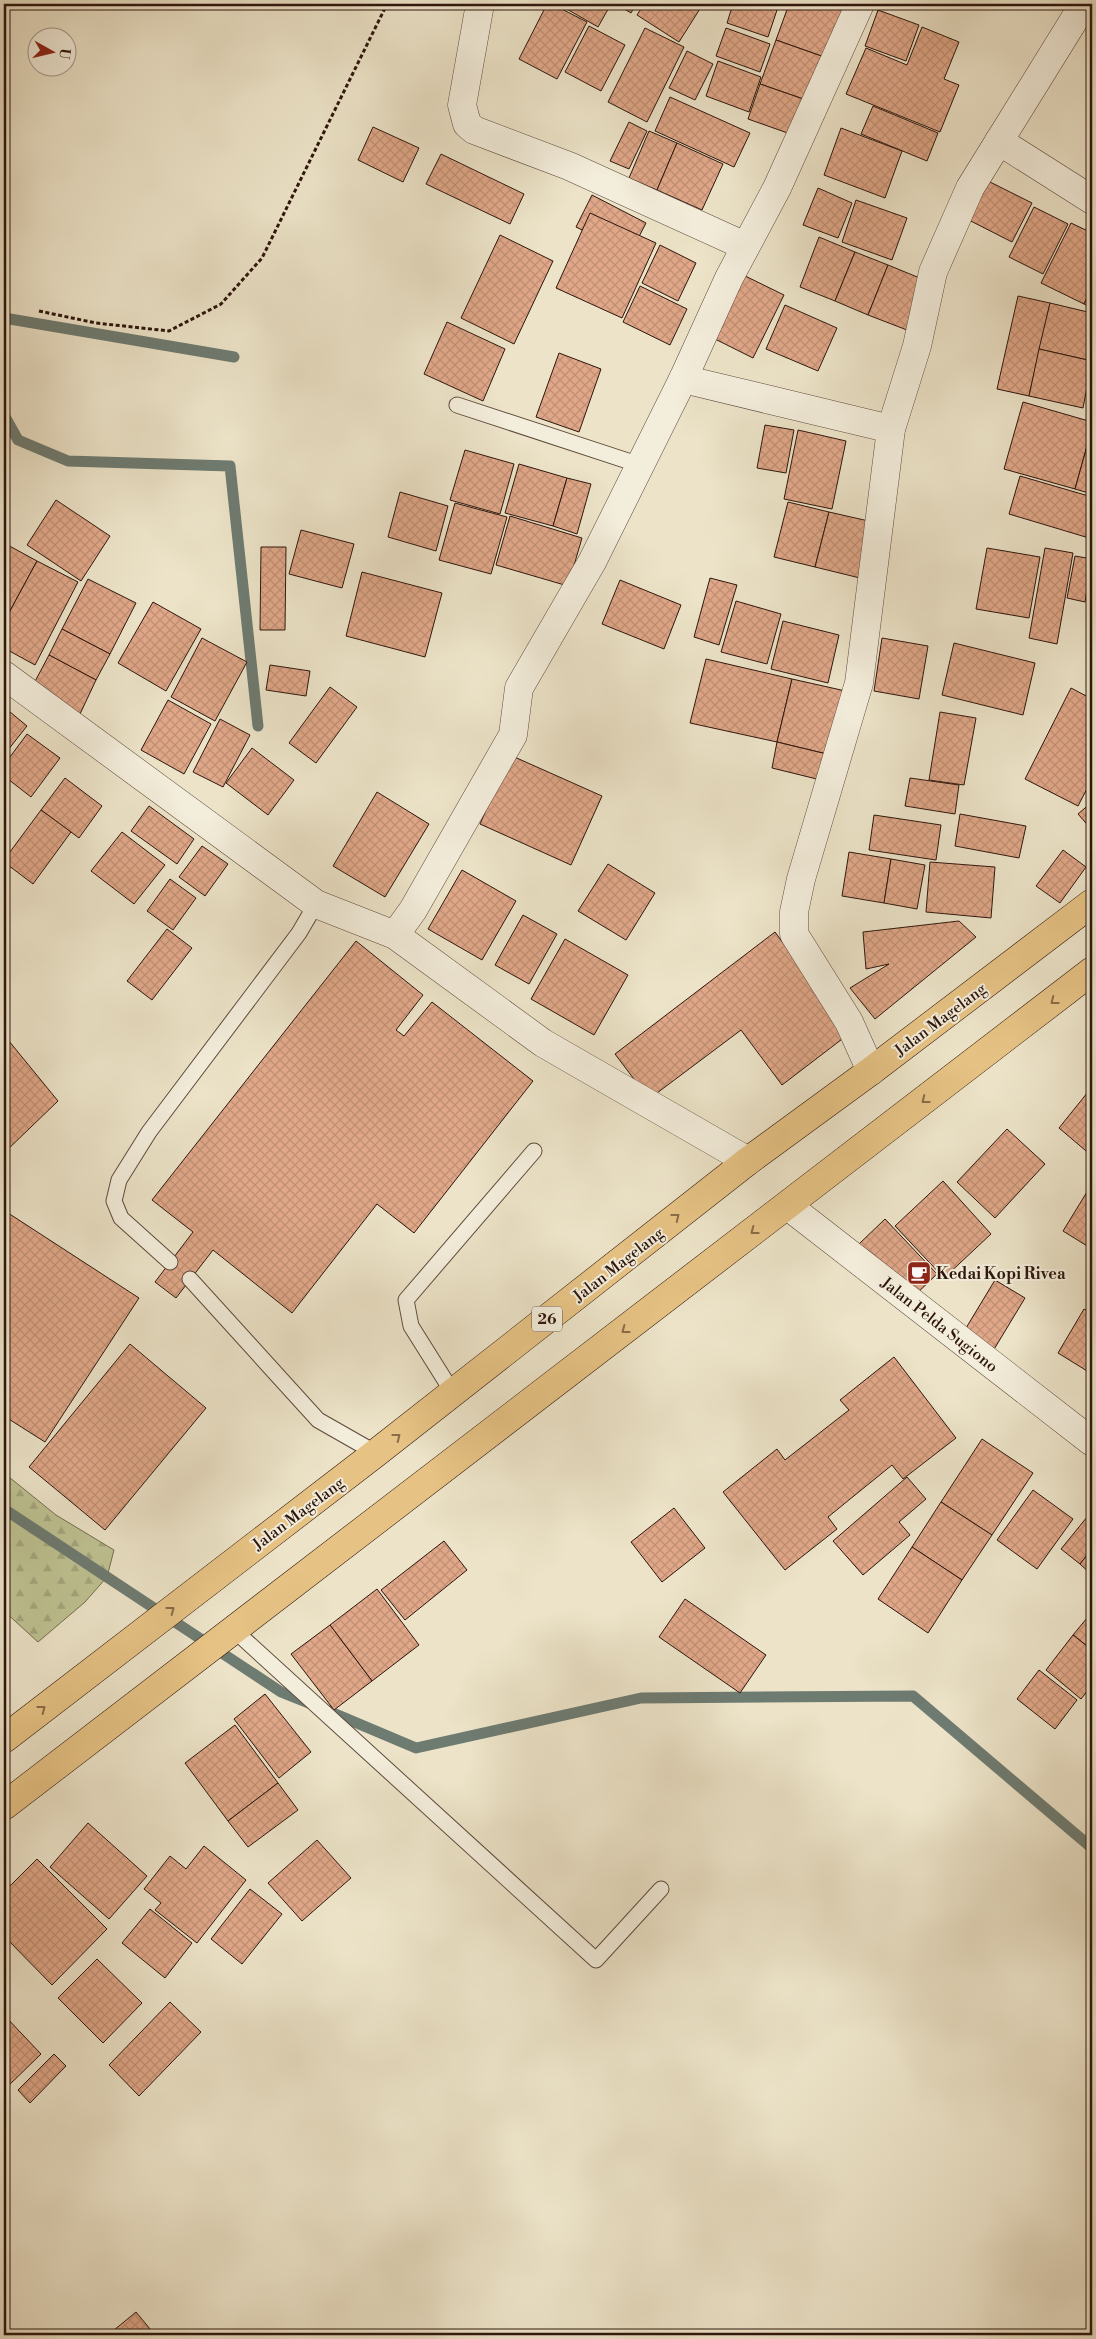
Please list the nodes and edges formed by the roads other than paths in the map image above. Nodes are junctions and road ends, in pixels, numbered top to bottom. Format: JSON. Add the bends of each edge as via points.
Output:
{"nodes":[{"id":1,"x":480,"y":4,"type":"edge"},
{"id":2,"x":860,"y":4,"type":"edge"},
{"id":3,"x":1084,"y":4,"type":"edge"},
{"id":4,"x":1000,"y":141,"type":"junction"},
{"id":5,"x":1092,"y":200,"type":"edge"},
{"id":6,"x":745,"y":246,"type":"junction"},
{"id":7,"x":683,"y":379,"type":"junction"},
{"id":8,"x":457,"y":404,"type":"dead end"},
{"id":9,"x":891,"y":429,"type":"junction"},
{"id":10,"x":640,"y":465,"type":"junction"},
{"id":11,"x":4,"y":675,"type":"edge"},
{"id":12,"x":1092,"y":903,"type":"edge"},
{"id":13,"x":316,"y":904,"type":"junction"},
{"id":14,"x":395,"y":935,"type":"junction"},
{"id":15,"x":1092,"y":972,"type":"edge"},
{"id":16,"x":871,"y":1071,"type":"junction"},
{"id":17,"x":534,"y":1151,"type":"dead end"},
{"id":18,"x":748,"y":1161,"type":"junction"},
{"id":19,"x":788,"y":1206,"type":"junction"},
{"id":20,"x":170,"y":1262,"type":"dead end"},
{"id":21,"x":190,"y":1280,"type":"dead end"},
{"id":22,"x":453,"y":1393,"type":"junction"},
{"id":23,"x":1092,"y":1442,"type":"edge"},
{"id":24,"x":376,"y":1453,"type":"junction"},
{"id":25,"x":234,"y":1630,"type":"junction"},
{"id":26,"x":4,"y":1739,"type":"edge"},
{"id":27,"x":4,"y":1806,"type":"edge"},
{"id":28,"x":661,"y":1889,"type":"dead end"}],
"edges":[{"from":1,"to":6,"type":"street","via":[[462,105],[467,124],[474,130],[569,166]]},
{"from":2,"to":6,"type":"street","via":[[792,156]]},
{"from":3,"to":4,"type":"street"},
{"from":4,"to":5,"type":"street"},
{"from":4,"to":9,"type":"street","via":[[970,188],[933,272],[917,346]]},
{"from":6,"to":7,"type":"street"},
{"from":7,"to":9,"type":"street"},
{"from":7,"to":10,"type":"street"},
{"from":8,"to":10,"type":"lane"},
{"from":9,"to":16,"type":"street","via":[[859,683],[794,912],[794,934],[849,1022]]},
{"from":10,"to":14,"type":"street","via":[[592,562],[519,688],[513,735],[413,910]]},
{"from":11,"to":13,"type":"street"},
{"from":12,"to":16,"type":"highway","name":"Jalan Magelang","number":"26"},
{"from":13,"to":14,"type":"street"},
{"from":13,"to":20,"type":"lane","via":[[299,932],[149,1132],[119,1180],[114,1201],[121,1218]]},
{"from":14,"to":18,"type":"street","via":[[543,1043]]},
{"from":15,"to":19,"type":"highway","one_way":true},
{"from":16,"to":18,"type":"highway","name":"Jalan Magelang","number":"26"},
{"from":17,"to":22,"type":"lane","via":[[406,1300],[411,1326]]},
{"from":22,"to":18,"type":"highway","name":"Jalan Magelang","number":"26","one_way":true},
{"from":19,"to":23,"type":"street","name":"Jalan Pelda Sugiono"},
{"from":19,"to":25,"type":"highway","one_way":true},
{"from":21,"to":24,"type":"lane","via":[[318,1420]]},
{"from":24,"to":22,"type":"highway","name":"Jalan Magelang","number":"26","one_way":true},
{"from":26,"to":24,"type":"highway","name":"Jalan Magelang","number":"26","one_way":true},
{"from":25,"to":27,"type":"highway"},
{"from":25,"to":28,"type":"lane","via":[[596,1960]]}]}
